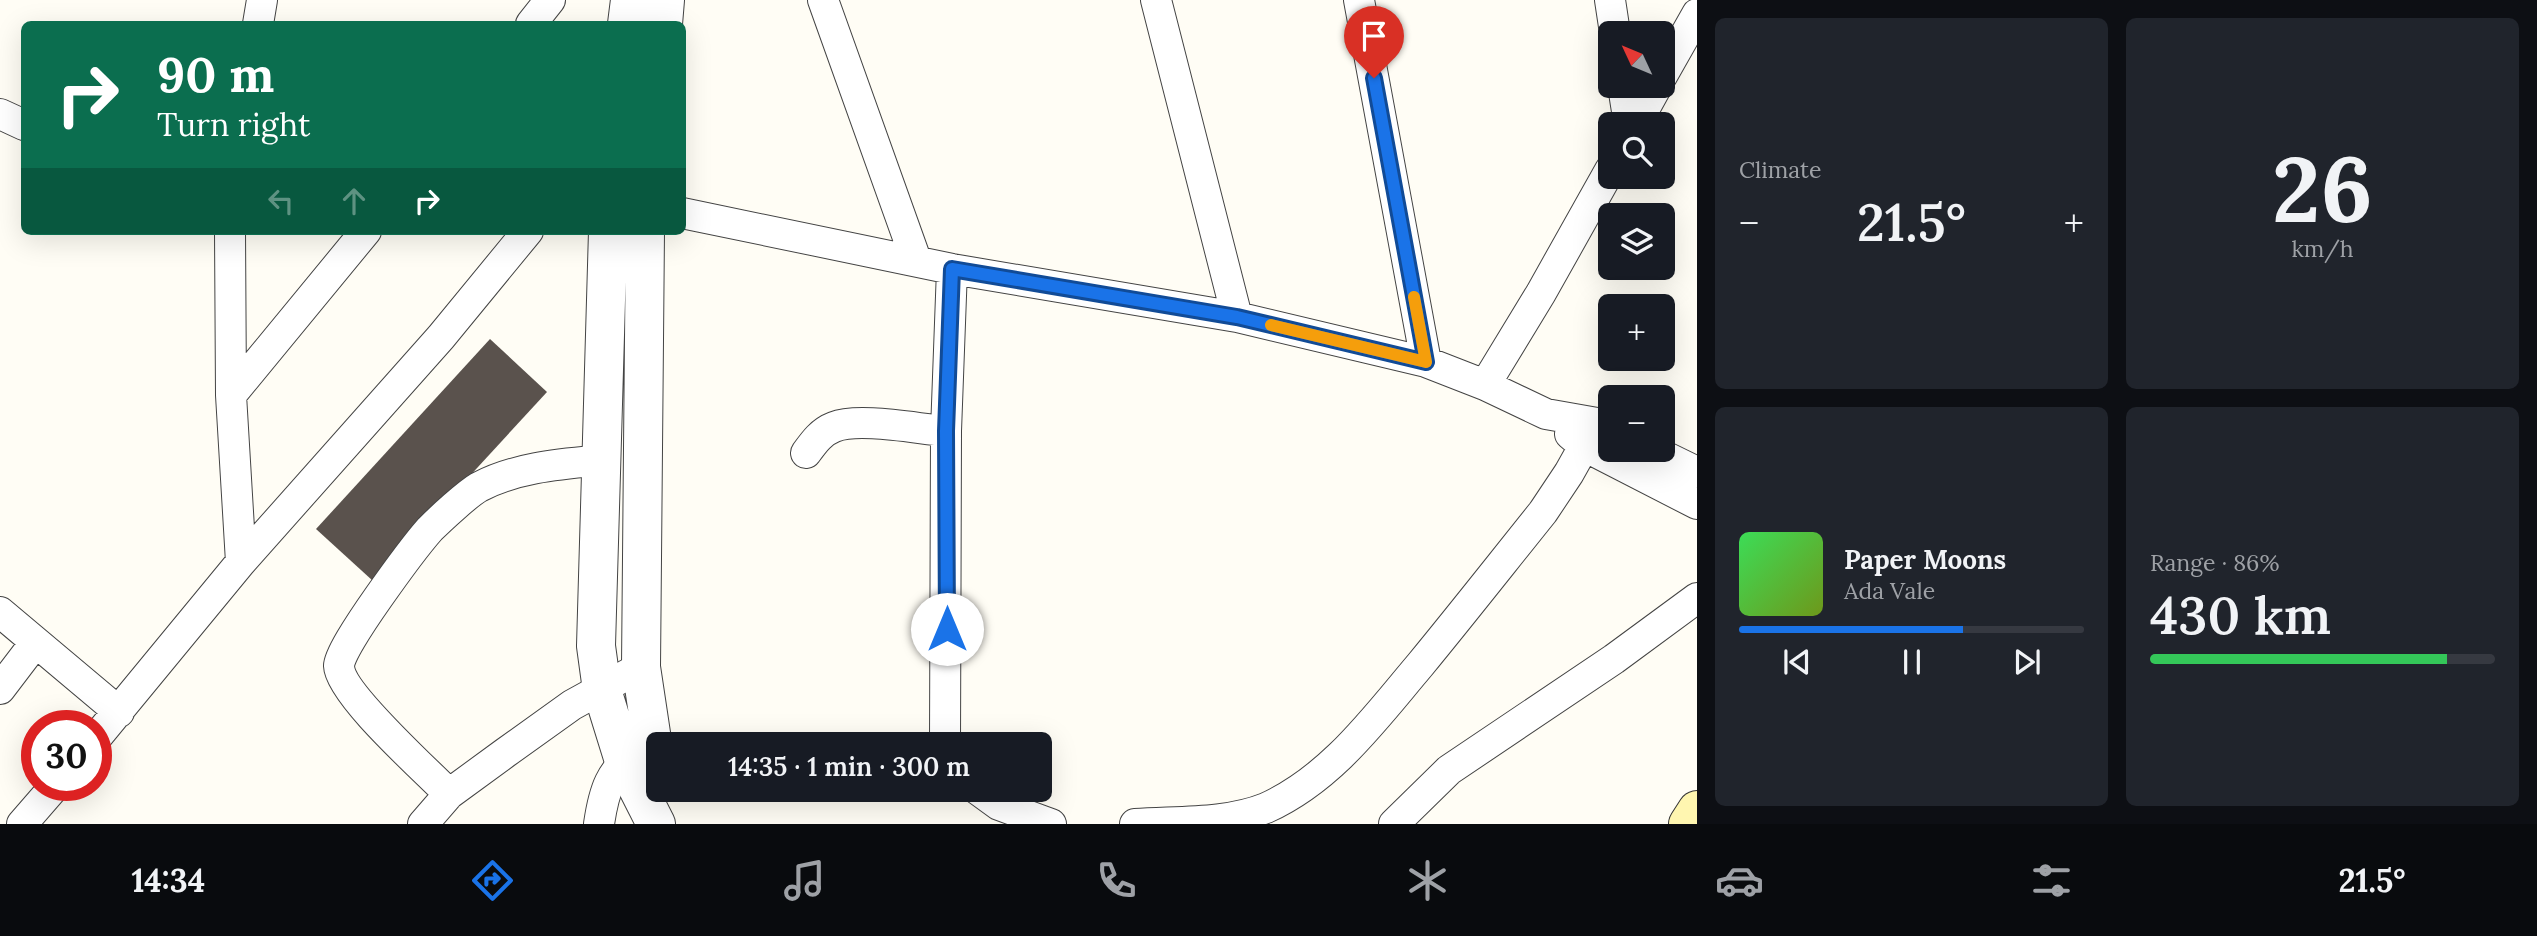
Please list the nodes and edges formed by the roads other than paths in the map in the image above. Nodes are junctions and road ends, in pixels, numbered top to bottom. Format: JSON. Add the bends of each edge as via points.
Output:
{"nodes":[{"id":1,"x":262,"y":0,"type":"edge"},
{"id":2,"x":550,"y":0,"type":"edge"},
{"id":3,"x":630,"y":0,"type":"edge"},
{"id":4,"x":665,"y":0,"type":"edge"},
{"id":5,"x":823,"y":0,"type":"edge"},
{"id":6,"x":1156,"y":0,"type":"edge"},
{"id":7,"x":1359,"y":0,"type":"edge"},
{"id":8,"x":1610,"y":0,"type":"edge"},
{"id":9,"x":1697,"y":14,"type":"edge"},
{"id":10,"x":258,"y":21,"type":"edge"},
{"id":11,"x":533,"y":21,"type":"edge"},
{"id":12,"x":627,"y":21,"type":"edge"},
{"id":13,"x":663,"y":21,"type":"edge"},
{"id":14,"x":1613,"y":21,"type":"edge"},
{"id":15,"x":1675,"y":53,"type":"edge"},
{"id":16,"x":0,"y":114,"type":"edge"},
{"id":17,"x":21,"y":124,"type":"edge"},
{"id":18,"x":1599,"y":189,"type":"edge"},
{"id":19,"x":686,"y":214,"type":"edge"},
{"id":20,"x":230,"y":235,"type":"edge"},
{"id":21,"x":363,"y":235,"type":"edge"},
{"id":22,"x":525,"y":235,"type":"edge"},
{"id":23,"x":608,"y":235,"type":"edge"},
{"id":24,"x":645,"y":235,"type":"edge"},
{"id":25,"x":916,"y":260,"type":"junction"},
{"id":26,"x":952,"y":269,"type":"junction"},
{"id":27,"x":1237,"y":317,"type":"junction"},
{"id":28,"x":1426,"y":362,"type":"junction"},
{"id":29,"x":1485,"y":385,"type":"junction"},
{"id":30,"x":231,"y":395,"type":"junction"},
{"id":31,"x":946,"y":431,"type":"junction"},
{"id":32,"x":1597,"y":433,"type":"edge"},
{"id":33,"x":806,"y":453,"type":"dead end"},
{"id":34,"x":603,"y":460,"type":"junction"},
{"id":35,"x":1675,"y":461,"type":"edge"},
{"id":36,"x":1697,"y":472,"type":"edge"},
{"id":37,"x":1697,"y":504,"type":"edge"},
{"id":38,"x":241,"y":562,"type":"junction"},
{"id":39,"x":1697,"y":598,"type":"edge"},
{"id":40,"x":0,"y":612,"type":"edge"},
{"id":41,"x":35,"y":643,"type":"junction"},
{"id":42,"x":640,"y":667,"type":"junction"},
{"id":43,"x":0,"y":689,"type":"edge"},
{"id":44,"x":602,"y":690,"type":"junction"},
{"id":45,"x":119,"y":712,"type":"junction"},
{"id":46,"x":112,"y":720,"type":"edge"},
{"id":47,"x":945,"y":732,"type":"edge"},
{"id":48,"x":645,"y":753,"type":"edge"},
{"id":49,"x":449,"y":794,"type":"junction"},
{"id":50,"x":42,"y":801,"type":"edge"},
{"id":51,"x":674,"y":802,"type":"edge"},
{"id":52,"x":995,"y":802,"type":"edge"},
{"id":53,"x":1697,"y":810,"type":"edge"},
{"id":54,"x":23,"y":824,"type":"edge"},
{"id":55,"x":423,"y":824,"type":"edge"},
{"id":56,"x":599,"y":824,"type":"edge"},
{"id":57,"x":656,"y":824,"type":"edge"},
{"id":58,"x":682,"y":824,"type":"edge"},
{"id":59,"x":1051,"y":824,"type":"edge"},
{"id":60,"x":1135,"y":824,"type":"edge"},
{"id":61,"x":1394,"y":824,"type":"edge"},
{"id":62,"x":1688,"y":824,"type":"edge"}],
"edges":[{"from":1,"to":10,"type":"street"},
{"from":2,"to":11,"type":"street"},
{"from":3,"to":12,"type":"street"},
{"from":4,"to":13,"type":"street"},
{"from":5,"to":25,"type":"street"},
{"from":6,"to":27,"type":"street"},
{"from":7,"to":28,"type":"street"},
{"from":8,"to":14,"type":"street"},
{"from":9,"to":15,"type":"street"},
{"from":16,"to":17,"type":"street"},
{"from":18,"to":29,"type":"street"},
{"from":19,"to":25,"type":"street"},
{"from":20,"to":30,"type":"street"},
{"from":21,"to":30,"type":"street"},
{"from":22,"to":38,"type":"street","via":[[441,337]]},
{"from":23,"to":34,"type":"street"},
{"from":24,"to":42,"type":"street"},
{"from":25,"to":26,"type":"street"},
{"from":26,"to":27,"type":"street"},
{"from":26,"to":31,"type":"street"},
{"from":27,"to":28,"type":"street"},
{"from":28,"to":29,"type":"street"},
{"from":29,"to":32,"type":"street"},
{"from":30,"to":38,"type":"street"},
{"from":31,"to":33,"type":"street","via":[[850,423],[821,435]]},
{"from":31,"to":47,"type":"street"},
{"from":32,"to":37,"type":"street"},
{"from":32,"to":60,"type":"street","via":[[1543,512],[1360,737],[1324,771],[1265,808],[1231,818]]},
{"from":34,"to":44,"type":"street","via":[[596,646]]},
{"from":34,"to":49,"type":"street","via":[[533,467],[478,488],[430,530],[342,651],[339,666],[351,694]]},
{"from":35,"to":36,"type":"street"},
{"from":38,"to":45,"type":"street"},
{"from":39,"to":61,"type":"street","via":[[1449,771]]},
{"from":40,"to":41,"type":"street"},
{"from":41,"to":43,"type":"street"},
{"from":41,"to":45,"type":"street"},
{"from":42,"to":44,"type":"street"},
{"from":42,"to":48,"type":"street"},
{"from":44,"to":48,"type":"street"},
{"from":44,"to":49,"type":"street","via":[[572,705]]},
{"from":45,"to":46,"type":"street"},
{"from":48,"to":56,"type":"street","via":[[611,778]]},
{"from":48,"to":57,"type":"street"},
{"from":49,"to":55,"type":"street"},
{"from":50,"to":54,"type":"street"},
{"from":51,"to":58,"type":"street"},
{"from":52,"to":59,"type":"street"},
{"from":53,"to":62,"type":"main road"}]}
